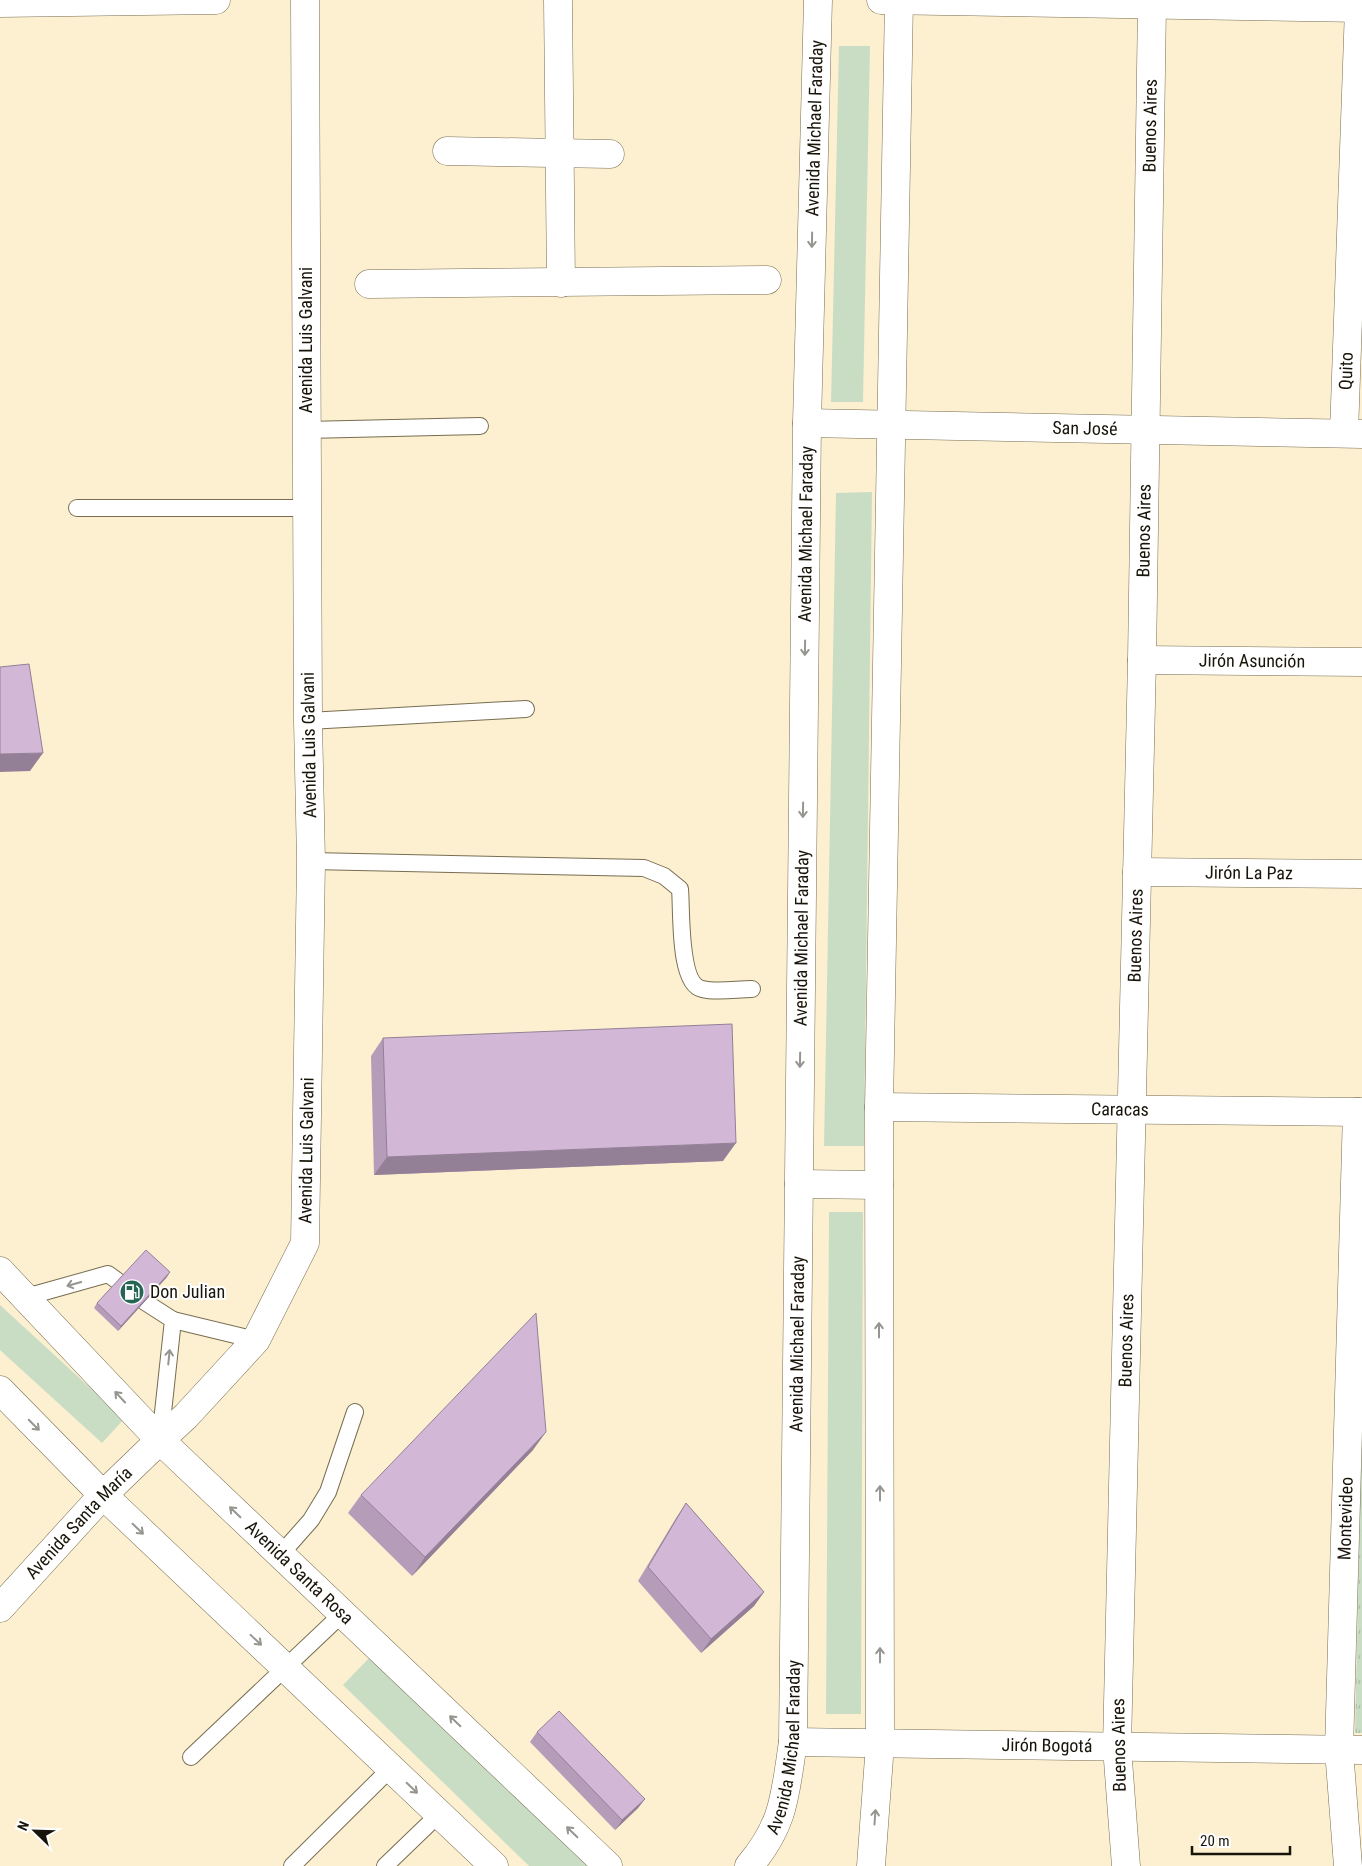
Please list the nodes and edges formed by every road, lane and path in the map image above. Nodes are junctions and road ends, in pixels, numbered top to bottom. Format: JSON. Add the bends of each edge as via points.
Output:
{"nodes":[{"id":1,"x":216,"y":0,"type":"edge"},
{"id":2,"x":305,"y":0,"type":"edge"},
{"id":3,"x":558,"y":0,"type":"edge"},
{"id":4,"x":818,"y":0,"type":"edge"},
{"id":5,"x":880,"y":0,"type":"edge"},
{"id":6,"x":899,"y":0,"type":"edge"},
{"id":7,"x":1123,"y":2,"type":"edge"},
{"id":8,"x":0,"y":3,"type":"edge"},
{"id":9,"x":1152,"y":5,"type":"junction"},
{"id":10,"x":1348,"y":6,"type":"edge"},
{"id":11,"x":447,"y":151,"type":"dead end"},
{"id":12,"x":559,"y":153,"type":"junction"},
{"id":13,"x":610,"y":154,"type":"dead end"},
{"id":14,"x":767,"y":280,"type":"dead end"},
{"id":15,"x":369,"y":284,"type":"dead end"},
{"id":16,"x":561,"y":284,"type":"junction"},
{"id":17,"x":808,"y":423,"type":"junction"},
{"id":18,"x":890,"y":424,"type":"junction"},
{"id":19,"x":480,"y":426,"type":"dead end"},
{"id":20,"x":1146,"y":429,"type":"junction"},
{"id":21,"x":306,"y":430,"type":"junction"},
{"id":22,"x":1353,"y":433,"type":"edge"},
{"id":23,"x":77,"y":508,"type":"dead end"},
{"id":24,"x":307,"y":508,"type":"junction"},
{"id":25,"x":1142,"y":660,"type":"junction"},
{"id":26,"x":1362,"y":662,"type":"edge"},
{"id":27,"x":526,"y":709,"type":"dead end"},
{"id":28,"x":308,"y":721,"type":"junction"},
{"id":29,"x":311,"y":861,"type":"junction"},
{"id":30,"x":1137,"y":872,"type":"junction"},
{"id":31,"x":1362,"y":874,"type":"edge"},
{"id":32,"x":752,"y":989,"type":"dead end"},
{"id":33,"x":879,"y":1107,"type":"junction"},
{"id":34,"x":1132,"y":1109,"type":"junction"},
{"id":35,"x":1359,"y":1112,"type":"edge"},
{"id":36,"x":799,"y":1184,"type":"junction"},
{"id":37,"x":879,"y":1185,"type":"junction"},
{"id":38,"x":0,"y":1271,"type":"edge"},
{"id":39,"x":119,"y":1282,"type":"edge"},
{"id":40,"x":26,"y":1297,"type":"junction"},
{"id":41,"x":145,"y":1302,"type":"edge"},
{"id":42,"x":173,"y":1320,"type":"junction"},
{"id":43,"x":256,"y":1340,"type":"junction"},
{"id":44,"x":1356,"y":1354,"type":"edge"},
{"id":45,"x":0,"y":1390,"type":"edge"},
{"id":46,"x":355,"y":1412,"type":"dead end"},
{"id":47,"x":160,"y":1440,"type":"junction"},
{"id":48,"x":103,"y":1495,"type":"junction"},
{"id":49,"x":280,"y":1555,"type":"junction"},
{"id":50,"x":0,"y":1608,"type":"edge"},
{"id":51,"x":342,"y":1614,"type":"junction"},
{"id":52,"x":285,"y":1667,"type":"junction"},
{"id":53,"x":793,"y":1742,"type":"junction"},
{"id":54,"x":880,"y":1744,"type":"junction"},
{"id":55,"x":1117,"y":1747,"type":"junction"},
{"id":56,"x":1351,"y":1750,"type":"edge"},
{"id":57,"x":191,"y":1757,"type":"dead end"},
{"id":58,"x":391,"y":1768,"type":"junction"},
{"id":59,"x":439,"y":1814,"type":"junction"},
{"id":60,"x":292,"y":1866,"type":"edge"},
{"id":61,"x":385,"y":1866,"type":"edge"},
{"id":62,"x":494,"y":1866,"type":"edge"},
{"id":63,"x":608,"y":1866,"type":"edge"},
{"id":64,"x":750,"y":1866,"type":"edge"},
{"id":65,"x":871,"y":1866,"type":"edge"},
{"id":66,"x":1126,"y":1866,"type":"edge"},
{"id":67,"x":1348,"y":1866,"type":"edge"}],
"edges":[{"from":1,"to":8,"type":"street"},
{"from":2,"to":21,"type":"street","name":"Avenida Luis Galvani"},
{"from":3,"to":12,"type":"street"},
{"from":4,"to":17,"type":"street","name":"Avenida Michael Faraday","one_way":true},
{"from":5,"to":6,"type":"street"},
{"from":6,"to":7,"type":"street"},
{"from":6,"to":18,"type":"street"},
{"from":7,"to":9,"type":"street"},
{"from":9,"to":10,"type":"street"},
{"from":9,"to":20,"type":"street","name":"Buenos Aires"},
{"from":10,"to":22,"type":"street","name":"Quito"},
{"from":11,"to":12,"type":"street"},
{"from":12,"to":13,"type":"street"},
{"from":12,"to":16,"type":"street"},
{"from":14,"to":16,"type":"street"},
{"from":15,"to":16,"type":"street"},
{"from":17,"to":18,"type":"street","name":"San José"},
{"from":17,"to":36,"type":"street","name":"Avenida Michael Faraday","one_way":true},
{"from":18,"to":20,"type":"street","name":"San José"},
{"from":18,"to":33,"type":"street"},
{"from":19,"to":21,"type":"lane"},
{"from":20,"to":22,"type":"street","name":"San José"},
{"from":20,"to":25,"type":"street","name":"Buenos Aires"},
{"from":21,"to":24,"type":"street","name":"Avenida Luis Galvani"},
{"from":23,"to":24,"type":"lane"},
{"from":24,"to":28,"type":"street","name":"Avenida Luis Galvani"},
{"from":25,"to":26,"type":"street","name":"Jirón Asunción"},
{"from":25,"to":30,"type":"street","name":"Buenos Aires"},
{"from":27,"to":28,"type":"lane"},
{"from":28,"to":29,"type":"street","name":"Avenida Luis Galvani"},
{"from":29,"to":32,"type":"lane","via":[[644,868],[664,876],[680,889],[685,967],[692,984],[702,990]]},
{"from":29,"to":43,"type":"street","name":"Avenida Luis Galvani","via":[[305,1243]]},
{"from":30,"to":31,"type":"street","name":"Jirón La Paz"},
{"from":30,"to":34,"type":"street","name":"Buenos Aires"},
{"from":33,"to":34,"type":"street","name":"Caracas"},
{"from":33,"to":37,"type":"street"},
{"from":34,"to":35,"type":"street","name":"Caracas"},
{"from":34,"to":55,"type":"street","name":"Buenos Aires"},
{"from":35,"to":44,"type":"street","name":"Montevideo"},
{"from":36,"to":37,"type":"street"},
{"from":36,"to":53,"type":"street","name":"Avenida Michael Faraday"},
{"from":54,"to":37,"type":"street","one_way":true},
{"from":38,"to":40,"type":"street","name":"Avenida Santa Rosa"},
{"from":39,"to":40,"type":"lane","one_way":true,"via":[[108,1274]]},
{"from":47,"to":40,"type":"street","name":"Avenida Santa Rosa","one_way":true},
{"from":41,"to":42,"type":"lane"},
{"from":42,"to":43,"type":"lane"},
{"from":47,"to":42,"type":"lane","one_way":true},
{"from":43,"to":47,"type":"street","name":"Avenida Luis Galvani"},
{"from":44,"to":56,"type":"street","name":"Montevideo"},
{"from":45,"to":48,"type":"street","one_way":true},
{"from":46,"to":49,"type":"lane","via":[[328,1492],[311,1520]]},
{"from":47,"to":48,"type":"street","name":"Avenida Santa María"},
{"from":49,"to":47,"type":"street","name":"Avenida Santa Rosa","one_way":true},
{"from":48,"to":50,"type":"street","name":"Avenida Santa María"},
{"from":48,"to":52,"type":"street","one_way":true},
{"from":49,"to":51,"type":"street","name":"Avenida Santa Rosa"},
{"from":51,"to":52,"type":"lane"},
{"from":63,"to":51,"type":"street","name":"Avenida Santa Rosa","one_way":true},
{"from":52,"to":57,"type":"lane"},
{"from":52,"to":58,"type":"street"},
{"from":53,"to":54,"type":"street","name":"Jirón Bogotá"},
{"from":53,"to":64,"type":"street","name":"Avenida Michael Faraday","via":[[782,1814],[765,1848]]},
{"from":54,"to":55,"type":"street","name":"Jirón Bogotá"},
{"from":65,"to":54,"type":"street","one_way":true},
{"from":55,"to":56,"type":"street","name":"Jirón Bogotá"},
{"from":55,"to":66,"type":"street","name":"Buenos Aires"},
{"from":56,"to":67,"type":"street","name":"Montevideo"},
{"from":58,"to":59,"type":"street","one_way":true},
{"from":58,"to":60,"type":"lane"},
{"from":59,"to":61,"type":"lane"},
{"from":59,"to":62,"type":"street"}]}
